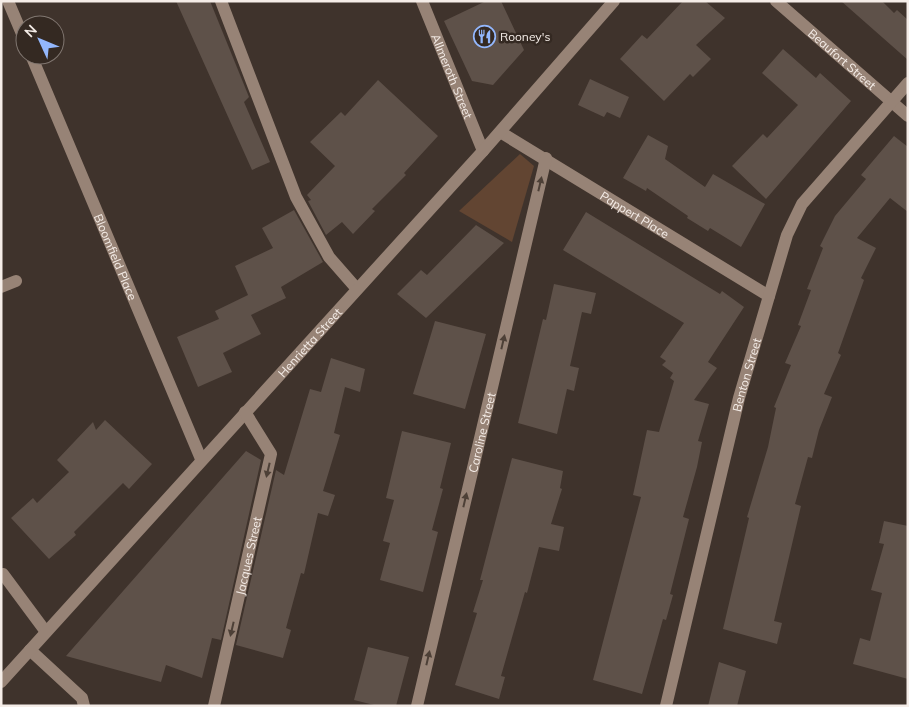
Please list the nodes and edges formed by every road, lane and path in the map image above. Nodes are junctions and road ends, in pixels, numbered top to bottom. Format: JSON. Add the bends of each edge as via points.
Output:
{"nodes":[{"id":1,"x":8,"y":1,"type":"edge"},
{"id":2,"x":221,"y":1,"type":"edge"},
{"id":3,"x":422,"y":1,"type":"edge"},
{"id":4,"x":614,"y":1,"type":"edge"},
{"id":5,"x":776,"y":1,"type":"edge"},
{"id":6,"x":15,"y":17,"type":"edge"},
{"id":7,"x":35,"y":65,"type":"edge"},
{"id":8,"x":908,"y":83,"type":"edge"},
{"id":9,"x":892,"y":102,"type":"junction"},
{"id":10,"x":908,"y":116,"type":"edge"},
{"id":11,"x":500,"y":132,"type":"junction"},
{"id":12,"x":483,"y":151,"type":"junction"},
{"id":13,"x":546,"y":158,"type":"junction"},
{"id":14,"x":16,"y":281,"type":"dead end"},
{"id":15,"x":1,"y":287,"type":"edge"},
{"id":16,"x":357,"y":289,"type":"junction"},
{"id":17,"x":769,"y":296,"type":"junction"},
{"id":18,"x":245,"y":412,"type":"junction"},
{"id":19,"x":201,"y":459,"type":"junction"},
{"id":20,"x":3,"y":574,"type":"dead end"},
{"id":21,"x":46,"y":632,"type":"junction"},
{"id":22,"x":30,"y":650,"type":"junction"},
{"id":23,"x":1,"y":682,"type":"edge"},
{"id":24,"x":84,"y":706,"type":"edge"},
{"id":25,"x":214,"y":706,"type":"edge"},
{"id":26,"x":417,"y":706,"type":"edge"},
{"id":27,"x":666,"y":706,"type":"edge"}],
"edges":[{"from":1,"to":6,"type":"street"},
{"from":2,"to":16,"type":"street","via":[[296,197],[329,258]]},
{"from":3,"to":12,"type":"street","name":"Allmeroth Street"},
{"from":4,"to":11,"type":"street","name":"Henrietta Street"},
{"from":5,"to":9,"type":"street","name":"Beaufort Street"},
{"from":7,"to":19,"type":"street","name":"Bloomfield Place"},
{"from":8,"to":9,"type":"street","name":"Benton Street"},
{"from":9,"to":10,"type":"street","name":"Beaufort Street"},
{"from":9,"to":17,"type":"street","name":"Benton Street","via":[[802,204],[787,235]]},
{"from":11,"to":12,"type":"street","name":"Henrietta Street"},
{"from":11,"to":13,"type":"street","name":"Pappert Place"},
{"from":12,"to":16,"type":"street","name":"Henrietta Street"},
{"from":13,"to":17,"type":"street","name":"Pappert Place"},
{"from":26,"to":13,"type":"street","name":"Caroline Street","one_way":true},
{"from":14,"to":15,"type":"street"},
{"from":16,"to":18,"type":"street","name":"Henrietta Street"},
{"from":17,"to":27,"type":"street","name":"Benton Street","via":[[739,398]]},
{"from":18,"to":19,"type":"street","name":"Henrietta Street"},
{"from":18,"to":25,"type":"street","name":"Jacques Street","one_way":true,"via":[[271,454]]},
{"from":19,"to":21,"type":"street","name":"Henrietta Street"},
{"from":20,"to":21,"type":"street"},
{"from":21,"to":22,"type":"street","name":"Henrietta Street"},
{"from":22,"to":23,"type":"street","name":"Henrietta Street"},
{"from":22,"to":24,"type":"street","via":[[82,698]]}]}
